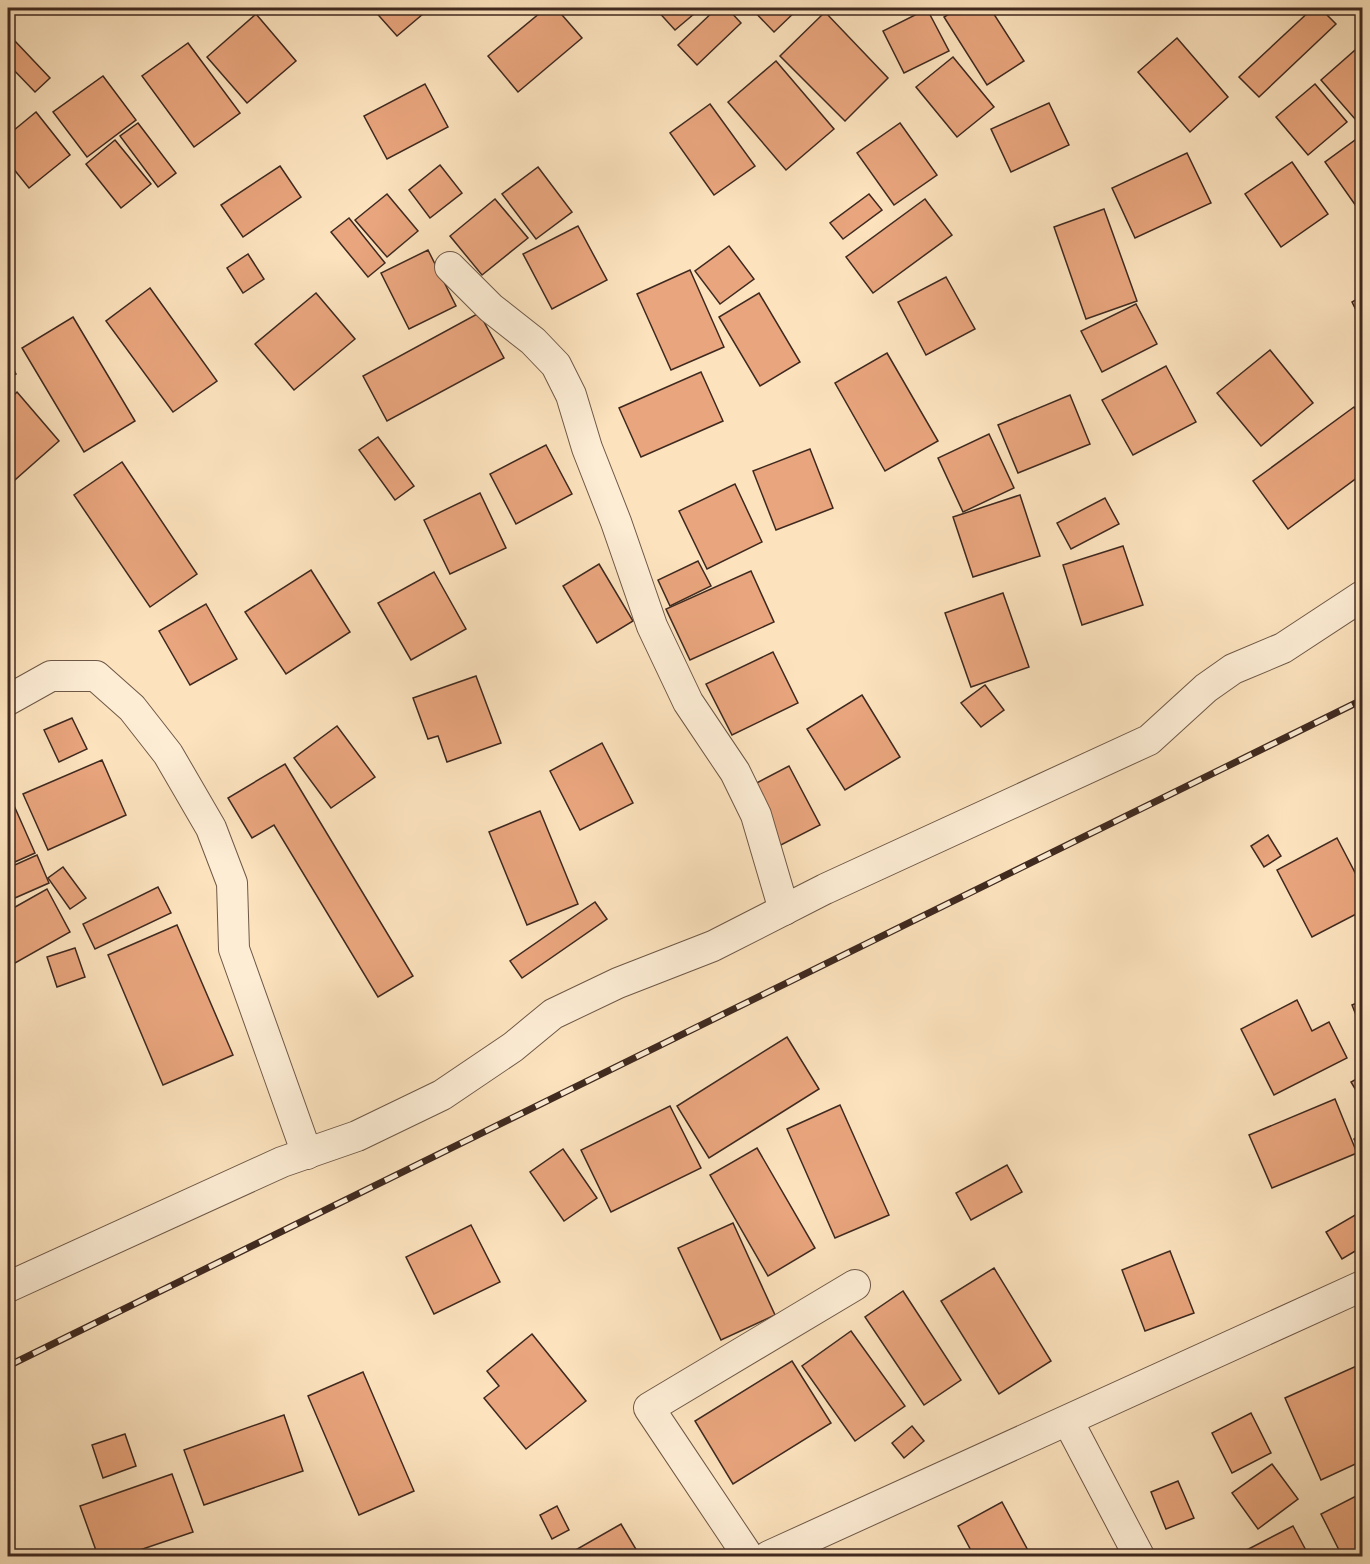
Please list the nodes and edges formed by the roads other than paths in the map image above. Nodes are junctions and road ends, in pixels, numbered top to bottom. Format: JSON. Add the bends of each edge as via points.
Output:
{"nodes":[{"id":1,"x":450,"y":267,"type":"dead end"},
{"id":2,"x":1362,"y":596,"type":"edge"},
{"id":3,"x":8,"y":700,"type":"edge"},
{"id":4,"x":784,"y":910,"type":"junction"},
{"id":5,"x":307,"y":1154,"type":"junction"},
{"id":6,"x":855,"y":1285,"type":"dead end"},
{"id":7,"x":1362,"y":1286,"type":"edge"},
{"id":8,"x":8,"y":1287,"type":"edge"},
{"id":9,"x":1068,"y":1421,"type":"junction"},
{"id":10,"x":748,"y":1557,"type":"edge"},
{"id":11,"x":769,"y":1557,"type":"edge"},
{"id":12,"x":1139,"y":1557,"type":"edge"}],
"edges":[{"from":1,"to":4,"type":"street","via":[[556,365],[571,395],[652,626],[688,702],[735,772],[756,815]]},
{"from":2,"to":4,"type":"street","via":[[1283,648],[1233,669],[1149,740]]},
{"from":3,"to":5,"type":"street","via":[[51,676],[96,676],[132,708],[168,754],[211,828],[232,883],[234,949]]},
{"from":4,"to":5,"type":"street","via":[[713,946],[618,983],[553,1014],[513,1047],[442,1095],[357,1136]]},
{"from":5,"to":8,"type":"street"},
{"from":6,"to":10,"type":"street","via":[[648,1408]]},
{"from":7,"to":9,"type":"street"},
{"from":9,"to":11,"type":"street"},
{"from":9,"to":12,"type":"street"}]}
